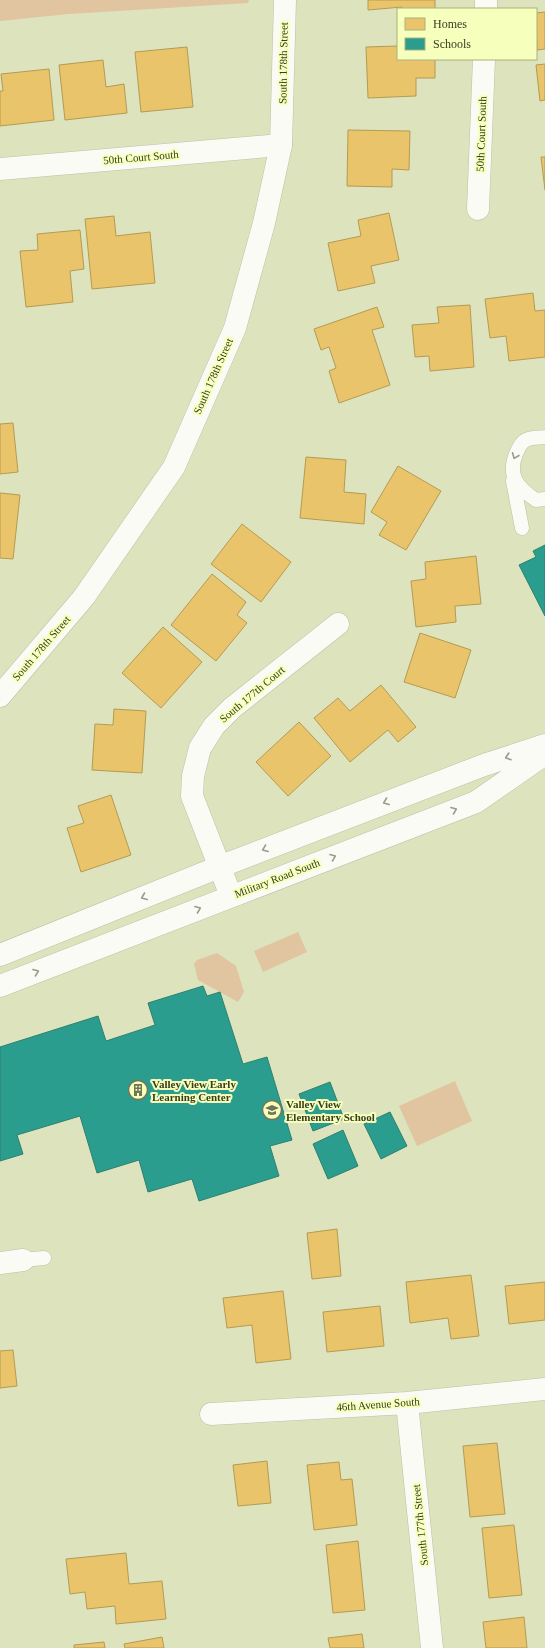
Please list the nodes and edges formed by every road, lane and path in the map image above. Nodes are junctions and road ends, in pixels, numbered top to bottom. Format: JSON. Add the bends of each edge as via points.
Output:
{"nodes":[{"id":1,"x":285,"y":0,"type":"edge"},
{"id":2,"x":484,"y":60,"type":"edge"},
{"id":3,"x":281,"y":145,"type":"junction"},
{"id":4,"x":0,"y":168,"type":"edge"},
{"id":5,"x":478,"y":209,"type":"dead end"},
{"id":6,"x":545,"y":437,"type":"edge"},
{"id":7,"x":513,"y":476,"type":"junction"},
{"id":8,"x":545,"y":499,"type":"edge"},
{"id":9,"x":522,"y":528,"type":"dead end"},
{"id":10,"x":338,"y":624,"type":"dead end"},
{"id":11,"x":0,"y":696,"type":"edge"},
{"id":12,"x":545,"y":745,"type":"edge"},
{"id":13,"x":545,"y":754,"type":"edge"},
{"id":14,"x":219,"y":867,"type":"junction"},
{"id":15,"x":231,"y":896,"type":"junction"},
{"id":16,"x":0,"y":955,"type":"edge"},
{"id":17,"x":0,"y":986,"type":"edge"},
{"id":18,"x":33,"y":1259,"type":"dead end"},
{"id":19,"x":0,"y":1263,"type":"edge"},
{"id":20,"x":545,"y":1389,"type":"edge"},
{"id":21,"x":407,"y":1403,"type":"junction"},
{"id":22,"x":210,"y":1414,"type":"dead end"},
{"id":23,"x":432,"y":1648,"type":"edge"}],
"edges":[{"from":1,"to":3,"type":"street","name":"South 178th Street"},
{"from":2,"to":5,"type":"street","name":"50th Court South"},
{"from":3,"to":4,"type":"street","name":"50th Court South"},
{"from":3,"to":11,"type":"street","name":"South 178th Street","via":[[264,223],[235,328],[174,467],[84,597]]},
{"from":6,"to":7,"type":"lane","one_way":true,"via":[[526,440],[518,447],[512,463]]},
{"from":7,"to":8,"type":"lane","via":[[529,496],[536,500]]},
{"from":7,"to":9,"type":"lane"},
{"from":10,"to":14,"type":"street","name":"South 177th Court","via":[[232,708],[214,726],[200,748],[193,776],[192,796]]},
{"from":12,"to":14,"type":"street","one_way":true,"via":[[484,765]]},
{"from":15,"to":13,"type":"street","name":"Military Road South","one_way":true,"via":[[476,802]]},
{"from":14,"to":15,"type":"street","name":"South 177th Court"},
{"from":14,"to":16,"type":"street","one_way":true},
{"from":17,"to":15,"type":"street","name":"Military Road South","one_way":true},
{"from":18,"to":19,"type":"street"},
{"from":20,"to":21,"type":"street","name":"46th Avenue South"},
{"from":21,"to":22,"type":"street","name":"46th Avenue South"},
{"from":21,"to":23,"type":"street","name":"South 177th Street"}]}
